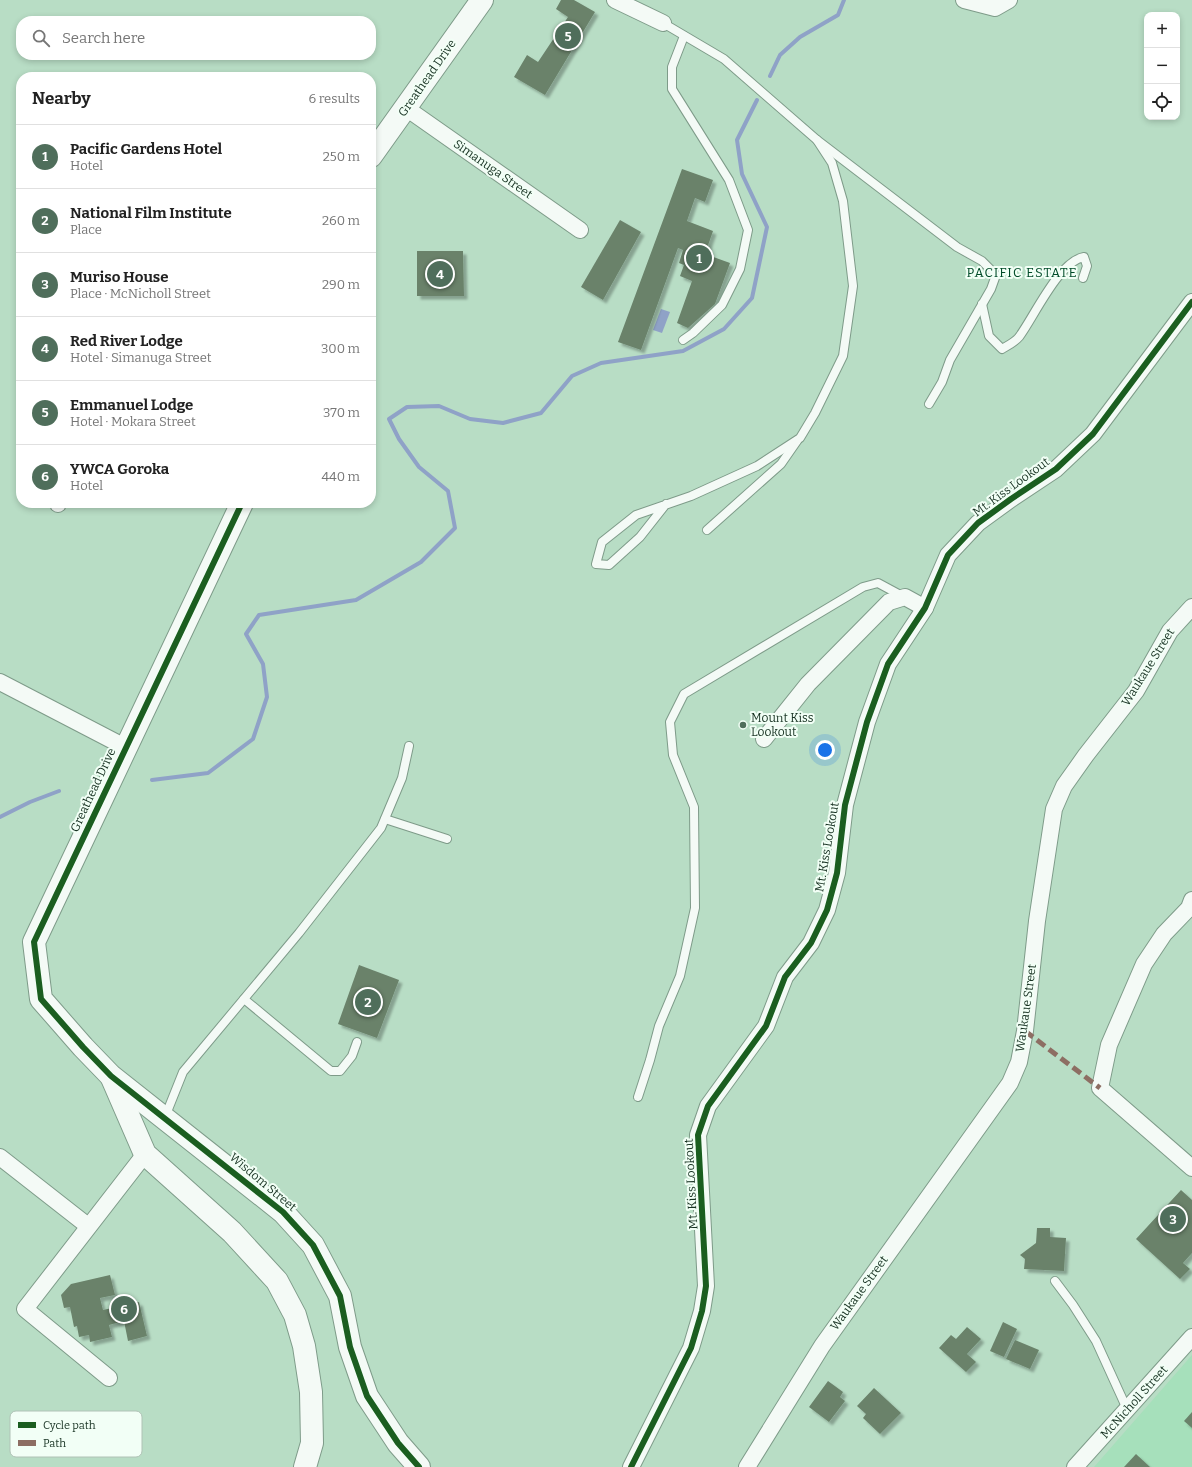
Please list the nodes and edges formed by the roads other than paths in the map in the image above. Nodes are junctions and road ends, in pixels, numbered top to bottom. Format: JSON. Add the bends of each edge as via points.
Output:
{"nodes":[{"id":1,"x":482,"y":0,"type":"edge"},
{"id":2,"x":616,"y":0,"type":"edge"},
{"id":3,"x":964,"y":0,"type":"edge"},
{"id":4,"x":1009,"y":0,"type":"edge"},
{"id":5,"x":663,"y":23,"type":"joint"},
{"id":6,"x":684,"y":36,"type":"junction"},
{"id":7,"x":406,"y":108,"type":"junction"},
{"id":8,"x":817,"y":140,"type":"junction"},
{"id":9,"x":376,"y":149,"type":"edge"},
{"id":10,"x":580,"y":230,"type":"dead end"},
{"id":11,"x":1084,"y":278,"type":"dead end"},
{"id":12,"x":1192,"y":302,"type":"edge"},
{"id":13,"x":982,"y":304,"type":"junction"},
{"id":14,"x":683,"y":340,"type":"dead end"},
{"id":15,"x":929,"y":404,"type":"dead end"},
{"id":16,"x":800,"y":438,"type":"junction"},
{"id":17,"x":666,"y":504,"type":"junction"},
{"id":18,"x":240,"y":508,"type":"edge"},
{"id":19,"x":707,"y":530,"type":"dead end"},
{"id":20,"x":905,"y":597,"type":"junction"},
{"id":21,"x":1192,"y":607,"type":"edge"},
{"id":22,"x":925,"y":608,"type":"junction"},
{"id":23,"x":0,"y":682,"type":"edge"},
{"id":24,"x":764,"y":739,"type":"dead end"},
{"id":25,"x":409,"y":746,"type":"dead end"},
{"id":26,"x":125,"y":748,"type":"junction"},
{"id":27,"x":385,"y":819,"type":"junction"},
{"id":28,"x":448,"y":839,"type":"dead end"},
{"id":29,"x":1192,"y":900,"type":"edge"},
{"id":30,"x":244,"y":999,"type":"junction"},
{"id":31,"x":357,"y":1042,"type":"dead end"},
{"id":32,"x":111,"y":1076,"type":"junction"},
{"id":33,"x":638,"y":1098,"type":"dead end"},
{"id":34,"x":165,"y":1117,"type":"junction"},
{"id":35,"x":145,"y":1154,"type":"junction"},
{"id":36,"x":0,"y":1157,"type":"edge"},
{"id":37,"x":1192,"y":1168,"type":"edge"},
{"id":38,"x":88,"y":1226,"type":"junction"},
{"id":39,"x":1055,"y":1281,"type":"dead end"},
{"id":40,"x":1192,"y":1337,"type":"edge"},
{"id":41,"x":109,"y":1378,"type":"dead end"},
{"id":42,"x":1127,"y":1409,"type":"junction"},
{"id":43,"x":305,"y":1467,"type":"edge"},
{"id":44,"x":419,"y":1467,"type":"edge"},
{"id":45,"x":631,"y":1467,"type":"edge"},
{"id":46,"x":747,"y":1467,"type":"edge"},
{"id":47,"x":1075,"y":1467,"type":"edge"}],
"edges":[{"from":1,"to":7,"type":"street","name":"Greathead Drive"},
{"from":2,"to":5,"type":"street"},
{"from":3,"to":4,"type":"street","via":[[995,8]]},
{"from":5,"to":6,"type":"lane"},
{"from":6,"to":8,"type":"lane","via":[[724,59]]},
{"from":6,"to":14,"type":"lane","via":[[672,67],[672,89],[729,180],[748,230],[740,269],[722,305]]},
{"from":7,"to":9,"type":"street","name":"Greathead Drive"},
{"from":7,"to":10,"type":"street","name":"Simanuga Street"},
{"from":8,"to":13,"type":"lane","via":[[957,247],[982,261],[996,275]]},
{"from":8,"to":16,"type":"lane","via":[[832,162],[843,201],[853,286],[842,356]]},
{"from":11,"to":13,"type":"lane","via":[[1087,266],[1084,256],[1076,258],[1054,282],[1018,338],[1002,350],[989,336]]},
{"from":12,"to":22,"type":"street","name":"Mt. Kiss Lookout","via":[[1093,434],[1056,469],[978,523],[948,555]]},
{"from":13,"to":15,"type":"lane","via":[[950,360],[942,382]]},
{"from":16,"to":17,"type":"lane","via":[[757,466],[691,496]]},
{"from":16,"to":19,"type":"lane","via":[[781,464]]},
{"from":17,"to":17,"type":"lane","via":[[636,515],[602,542],[596,564],[609,565],[640,537]]},
{"from":18,"to":26,"type":"street","name":"Greathead Drive"},
{"from":20,"to":22,"type":"street"},
{"from":20,"to":24,"type":"street","via":[[889,602],[808,684]]},
{"from":20,"to":33,"type":"lane","via":[[878,583],[863,586],[684,694],[670,722],[673,755],[694,807],[695,908],[680,976],[659,1026]]},
{"from":21,"to":46,"type":"street","name":"Waukaue Street","via":[[1170,631],[1136,691],[1064,786],[1054,809],[1037,921],[1025,1031],[1019,1062],[1010,1083],[822,1346]]},
{"from":22,"to":45,"type":"street","name":"Mt. Kiss Lookout","via":[[888,664],[867,722],[845,805],[837,872],[827,910],[811,943],[785,977],[766,1026],[708,1106],[698,1135],[706,1286],[702,1311],[691,1348]]},
{"from":23,"to":26,"type":"street"},
{"from":25,"to":27,"type":"lane","via":[[402,778]]},
{"from":26,"to":32,"type":"street","name":"Greathead Drive","via":[[34,942],[41,999]]},
{"from":27,"to":28,"type":"lane"},
{"from":27,"to":30,"type":"lane","via":[[372,840]]},
{"from":29,"to":37,"type":"street","via":[[1189,908],[1164,934],[1144,964],[1109,1045],[1100,1088]]},
{"from":30,"to":31,"type":"lane","via":[[331,1071],[340,1070],[352,1056]]},
{"from":30,"to":34,"type":"lane","via":[[183,1072]]},
{"from":32,"to":34,"type":"street","name":"Wisdom Street"},
{"from":32,"to":35,"type":"street"},
{"from":34,"to":44,"type":"street","name":"Wisdom Street","via":[[283,1212],[313,1245],[340,1296],[350,1347],[367,1396],[398,1443]]},
{"from":35,"to":38,"type":"street"},
{"from":35,"to":43,"type":"street","via":[[232,1232],[277,1281],[295,1315],[304,1346],[311,1392],[312,1443]]},
{"from":36,"to":38,"type":"street"},
{"from":38,"to":41,"type":"street","via":[[25,1309]]},
{"from":39,"to":42,"type":"lane","via":[[1074,1305],[1096,1341]]},
{"from":40,"to":42,"type":"street","name":"McNicholl Street"},
{"from":42,"to":47,"type":"street","name":"McNicholl Street"}]}
